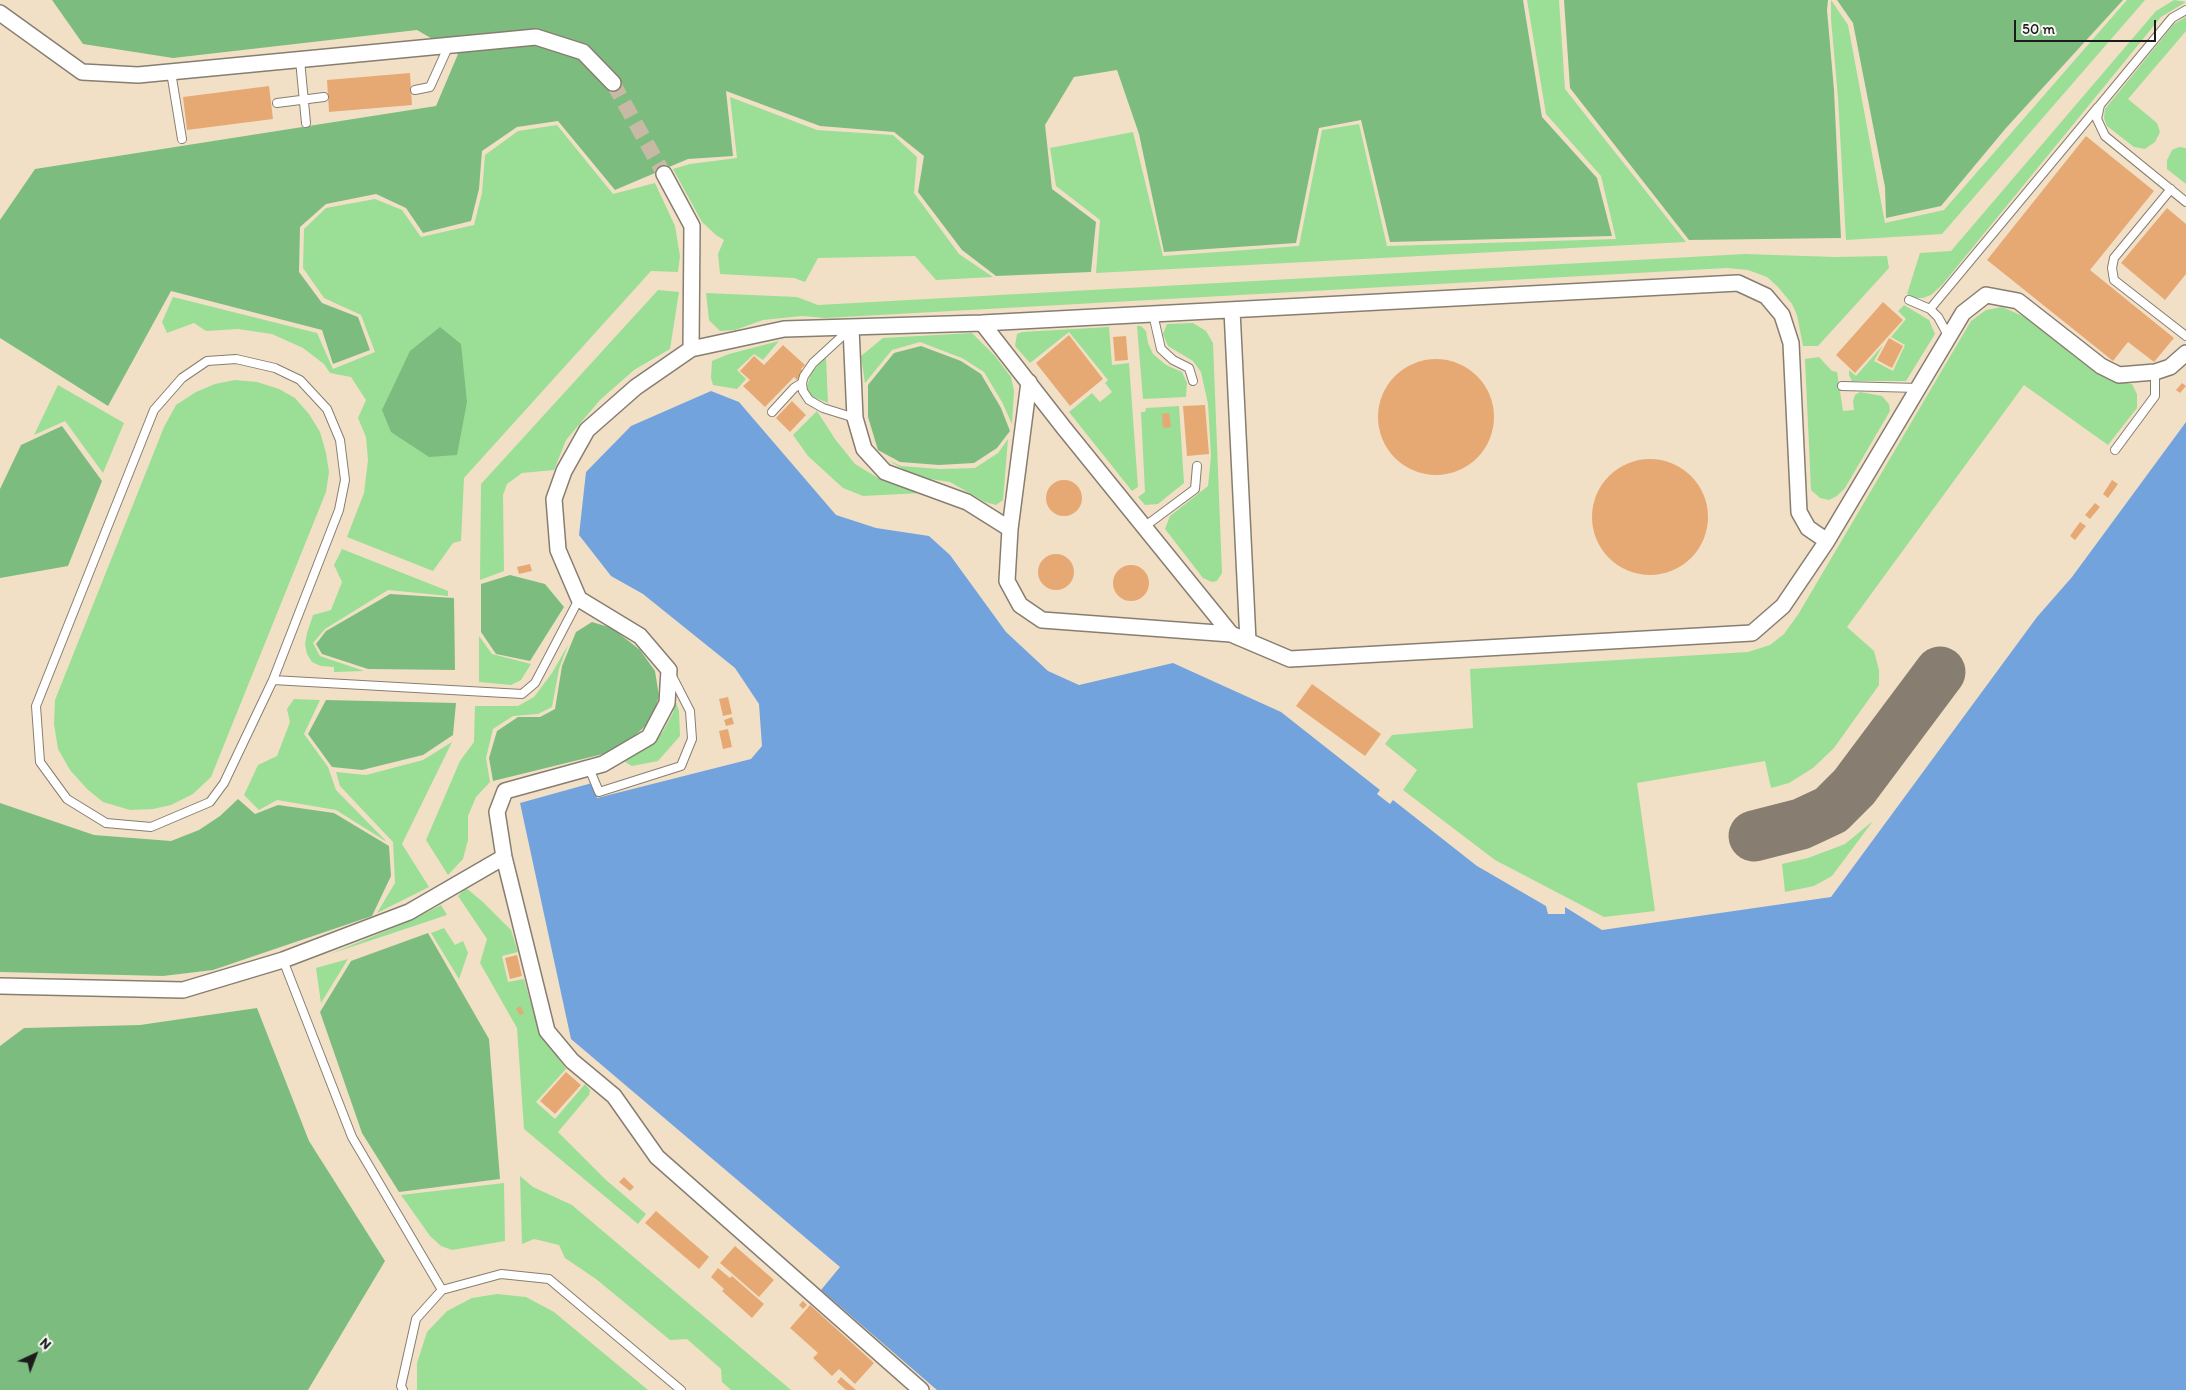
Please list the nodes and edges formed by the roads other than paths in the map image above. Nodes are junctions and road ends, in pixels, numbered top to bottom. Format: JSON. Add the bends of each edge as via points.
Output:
{"nodes":[{"id":1,"x":2186,"y":10,"type":"edge"},
{"id":2,"x":0,"y":13,"type":"edge"},
{"id":3,"x":449,"y":45,"type":"junction"},
{"id":4,"x":300,"y":60,"type":"junction"},
{"id":5,"x":171,"y":72,"type":"junction"},
{"id":6,"x":613,"y":83,"type":"tunnel mouth"},
{"id":7,"x":415,"y":90,"type":"dead end"},
{"id":8,"x":324,"y":97,"type":"dead end"},
{"id":9,"x":304,"y":98,"type":"junction"},
{"id":10,"x":277,"y":103,"type":"dead end"},
{"id":11,"x":2100,"y":105,"type":"junction"},
{"id":12,"x":306,"y":123,"type":"dead end"},
{"id":13,"x":182,"y":139,"type":"dead end"},
{"id":14,"x":664,"y":174,"type":"tunnel mouth"},
{"id":15,"x":2170,"y":189,"type":"junction"},
{"id":16,"x":2186,"y":202,"type":"edge"},
{"id":17,"x":1909,"y":300,"type":"dead end"},
{"id":18,"x":1930,"y":309,"type":"junction"},
{"id":19,"x":1232,"y":310,"type":"junction"},
{"id":20,"x":1153,"y":314,"type":"junction"},
{"id":21,"x":982,"y":323,"type":"junction"},
{"id":22,"x":851,"y":328,"type":"junction"},
{"id":23,"x":2186,"y":336,"type":"edge"},
{"id":24,"x":1949,"y":337,"type":"junction"},
{"id":25,"x":691,"y":348,"type":"junction"},
{"id":26,"x":2186,"y":353,"type":"edge"},
{"id":27,"x":2155,"y":372,"type":"junction"},
{"id":28,"x":1193,"y":381,"type":"dead end"},
{"id":29,"x":1029,"y":382,"type":"junction"},
{"id":30,"x":802,"y":384,"type":"junction"},
{"id":31,"x":1842,"y":386,"type":"dead end"},
{"id":32,"x":1918,"y":388,"type":"junction"},
{"id":33,"x":772,"y":412,"type":"dead end"},
{"id":34,"x":854,"y":418,"type":"junction"},
{"id":35,"x":2115,"y":450,"type":"dead end"},
{"id":36,"x":1197,"y":466,"type":"dead end"},
{"id":37,"x":1144,"y":527,"type":"junction"},
{"id":38,"x":1010,"y":529,"type":"junction"},
{"id":39,"x":1827,"y":541,"type":"junction"},
{"id":40,"x":579,"y":599,"type":"junction"},
{"id":41,"x":1231,"y":634,"type":"junction"},
{"id":42,"x":1248,"y":641,"type":"junction"},
{"id":43,"x":669,"y":670,"type":"junction"},
{"id":44,"x":273,"y":680,"type":"junction"},
{"id":45,"x":590,"y":768,"type":"junction"},
{"id":46,"x":504,"y":857,"type":"junction"},
{"id":47,"x":283,"y":960,"type":"junction"},
{"id":48,"x":0,"y":986,"type":"edge"},
{"id":49,"x":442,"y":1290,"type":"junction"},
{"id":50,"x":403,"y":1390,"type":"edge"},
{"id":51,"x":681,"y":1390,"type":"edge"},
{"id":52,"x":921,"y":1390,"type":"edge"}],
"edges":[{"from":1,"to":11,"type":"lane","via":[[2172,18]]},
{"from":2,"to":5,"type":"street","via":[[82,72],[138,75]]},
{"from":3,"to":4,"type":"street"},
{"from":3,"to":6,"type":"street","via":[[536,37],[583,52]]},
{"from":3,"to":7,"type":"lane","via":[[430,87]]},
{"from":4,"to":5,"type":"street"},
{"from":4,"to":9,"type":"lane"},
{"from":5,"to":13,"type":"lane"},
{"from":8,"to":9,"type":"lane"},
{"from":9,"to":10,"type":"lane"},
{"from":9,"to":12,"type":"lane"},
{"from":11,"to":15,"type":"lane","via":[[2096,119],[2105,136]]},
{"from":11,"to":18,"type":"lane"},
{"from":14,"to":25,"type":"street","via":[[692,226]]},
{"from":15,"to":16,"type":"lane"},
{"from":15,"to":23,"type":"lane","via":[[2114,258],[2112,268],[2114,280]]},
{"from":17,"to":18,"type":"lane"},
{"from":18,"to":24,"type":"lane"},
{"from":19,"to":20,"type":"street"},
{"from":19,"to":39,"type":"street","via":[[1738,283],[1766,296],[1782,315],[1790,343],[1799,512],[1808,528]]},
{"from":19,"to":42,"type":"street"},
{"from":20,"to":21,"type":"street"},
{"from":20,"to":28,"type":"lane","via":[[1162,349],[1188,368]]},
{"from":21,"to":22,"type":"street"},
{"from":21,"to":29,"type":"street"},
{"from":22,"to":25,"type":"street","via":[[784,329]]},
{"from":22,"to":30,"type":"lane","via":[[813,362]]},
{"from":22,"to":34,"type":"street"},
{"from":24,"to":27,"type":"street","via":[[1963,313],[1986,295],[1994,296],[2018,301],[2101,366],[2119,375]]},
{"from":24,"to":32,"type":"street"},
{"from":25,"to":40,"type":"street","via":[[636,386],[587,430],[564,472],[554,499],[558,550]]},
{"from":26,"to":27,"type":"street","via":[[2170,367]]},
{"from":27,"to":35,"type":"lane","via":[[2155,396]]},
{"from":29,"to":37,"type":"street"},
{"from":29,"to":38,"type":"street"},
{"from":30,"to":33,"type":"lane","via":[[794,388]]},
{"from":30,"to":34,"type":"lane","via":[[809,400]]},
{"from":31,"to":32,"type":"lane"},
{"from":32,"to":39,"type":"street"},
{"from":34,"to":38,"type":"street","via":[[864,449],[885,472],[967,502]]},
{"from":36,"to":37,"type":"lane","via":[[1195,489]]},
{"from":37,"to":41,"type":"street"},
{"from":38,"to":41,"type":"street","via":[[1007,581],[1020,605],[1042,620]]},
{"from":39,"to":42,"type":"street","via":[[1783,606],[1752,633],[1290,659]]},
{"from":40,"to":43,"type":"street","via":[[640,636]]},
{"from":40,"to":44,"type":"lane","via":[[535,683],[522,694]]},
{"from":41,"to":42,"type":"street"},
{"from":43,"to":45,"type":"street","via":[[667,703],[649,737],[603,764]]},
{"from":43,"to":45,"type":"lane","via":[[690,711],[692,739],[681,766],[600,792]]},
{"from":44,"to":44,"type":"lane","via":[[224,783],[210,802],[152,827],[106,824],[67,799],[40,762],[36,706],[154,410],[182,378],[207,361],[236,359],[275,368],[300,380],[327,409],[340,440],[345,480],[339,510]]},
{"from":45,"to":46,"type":"street","via":[[505,791],[497,812]]},
{"from":46,"to":47,"type":"street","via":[[409,912]]},
{"from":46,"to":52,"type":"street","via":[[547,1031],[572,1061],[614,1096],[656,1156]]},
{"from":47,"to":48,"type":"street","via":[[183,990]]},
{"from":47,"to":49,"type":"lane","via":[[352,1137]]},
{"from":49,"to":50,"type":"lane","via":[[416,1319],[401,1386]]},
{"from":49,"to":51,"type":"lane","via":[[501,1274],[549,1279]]}]}
